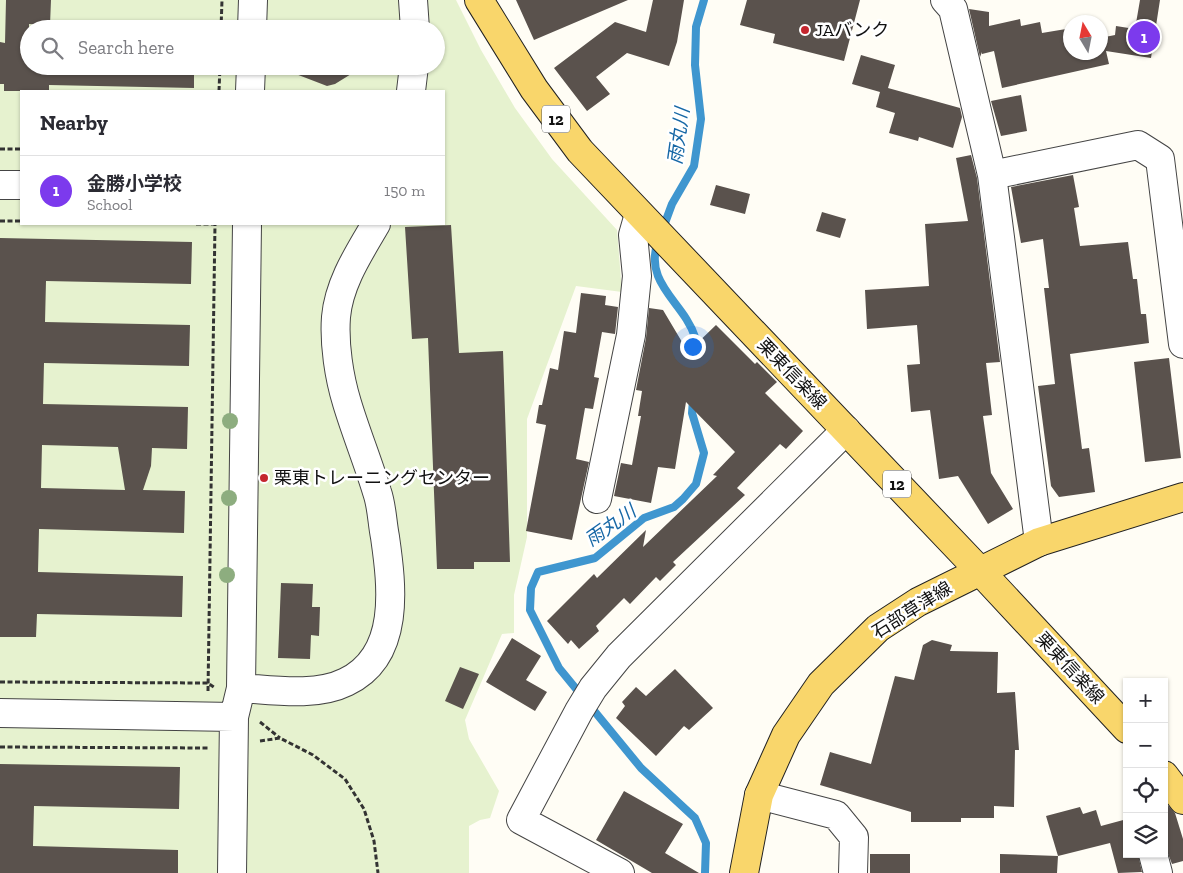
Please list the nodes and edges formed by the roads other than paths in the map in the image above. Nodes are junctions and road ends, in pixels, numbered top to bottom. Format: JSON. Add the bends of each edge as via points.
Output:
{"nodes":[{"id":1,"x":253,"y":0,"type":"edge"},
{"id":2,"x":413,"y":0,"type":"edge"},
{"id":3,"x":479,"y":0,"type":"edge"},
{"id":4,"x":945,"y":0,"type":"edge"},
{"id":5,"x":252,"y":20,"type":"edge"},
{"id":6,"x":414,"y":20,"type":"edge"},
{"id":7,"x":251,"y":75,"type":"edge"},
{"id":8,"x":413,"y":75,"type":"edge"},
{"id":9,"x":250,"y":90,"type":"edge"},
{"id":10,"x":412,"y":90,"type":"edge"},
{"id":11,"x":992,"y":175,"type":"junction"},
{"id":12,"x":0,"y":185,"type":"edge"},
{"id":13,"x":20,"y":185,"type":"edge"},
{"id":14,"x":247,"y":225,"type":"edge"},
{"id":15,"x":375,"y":225,"type":"edge"},
{"id":16,"x":651,"y":227,"type":"junction"},
{"id":17,"x":1181,"y":307,"type":"edge"},
{"id":18,"x":1183,"y":344,"type":"edge"},
{"id":19,"x":846,"y":430,"type":"junction"},
{"id":20,"x":1183,"y":497,"type":"edge"},
{"id":21,"x":597,"y":499,"type":"dead end"},
{"id":22,"x":1039,"y":542,"type":"junction"},
{"id":23,"x":979,"y":570,"type":"junction"},
{"id":24,"x":241,"y":688,"type":"junction"},
{"id":25,"x":0,"y":713,"type":"edge"},
{"id":26,"x":234,"y":717,"type":"junction"},
{"id":27,"x":1123,"y":725,"type":"edge"},
{"id":28,"x":1168,"y":780,"type":"edge"},
{"id":29,"x":758,"y":795,"type":"junction"},
{"id":30,"x":1183,"y":800,"type":"edge"},
{"id":31,"x":1154,"y":858,"type":"edge"},
{"id":32,"x":232,"y":873,"type":"edge"},
{"id":33,"x":620,"y":873,"type":"edge"},
{"id":34,"x":744,"y":873,"type":"edge"},
{"id":35,"x":854,"y":873,"type":"edge"},
{"id":36,"x":1158,"y":873,"type":"edge"}],
"edges":[{"from":1,"to":5,"type":"street"},
{"from":2,"to":6,"type":"street"},
{"from":3,"to":16,"type":"main road","name":"栗東信楽線","number":"12","via":[[534,89],[580,151]]},
{"from":4,"to":11,"type":"street","via":[[953,9]]},
{"from":7,"to":9,"type":"street"},
{"from":8,"to":10,"type":"street"},
{"from":11,"to":17,"type":"street","via":[[1138,145],[1160,159]]},
{"from":11,"to":22,"type":"street"},
{"from":12,"to":13,"type":"street"},
{"from":14,"to":24,"type":"street"},
{"from":15,"to":24,"type":"street","via":[[342,286],[336,316],[337,351],[346,401],[378,494],[391,582],[389,620],[382,646],[365,668],[346,682],[332,687],[307,690]]},
{"from":16,"to":19,"type":"main road","name":"栗東信楽線","number":"12"},
{"from":16,"to":21,"type":"street","via":[[633,235],[637,276],[631,335]]},
{"from":17,"to":18,"type":"street"},
{"from":19,"to":23,"type":"main road","name":"栗東信楽線","number":"12"},
{"from":19,"to":33,"type":"street","via":[[619,656],[579,712],[521,820]]},
{"from":20,"to":22,"type":"main road","name":"石部草津線"},
{"from":22,"to":23,"type":"main road","name":"石部草津線"},
{"from":23,"to":27,"type":"main road","name":"栗東信楽線","number":"12"},
{"from":23,"to":29,"type":"main road","name":"石部草津線","via":[[918,602],[878,628],[821,684],[786,735]]},
{"from":24,"to":26,"type":"street"},
{"from":25,"to":26,"type":"street"},
{"from":26,"to":32,"type":"street"},
{"from":28,"to":30,"type":"main road"},
{"from":29,"to":34,"type":"main road","name":"石部草津線"},
{"from":29,"to":35,"type":"street","via":[[836,815],[854,838]]},
{"from":31,"to":36,"type":"street"}]}
